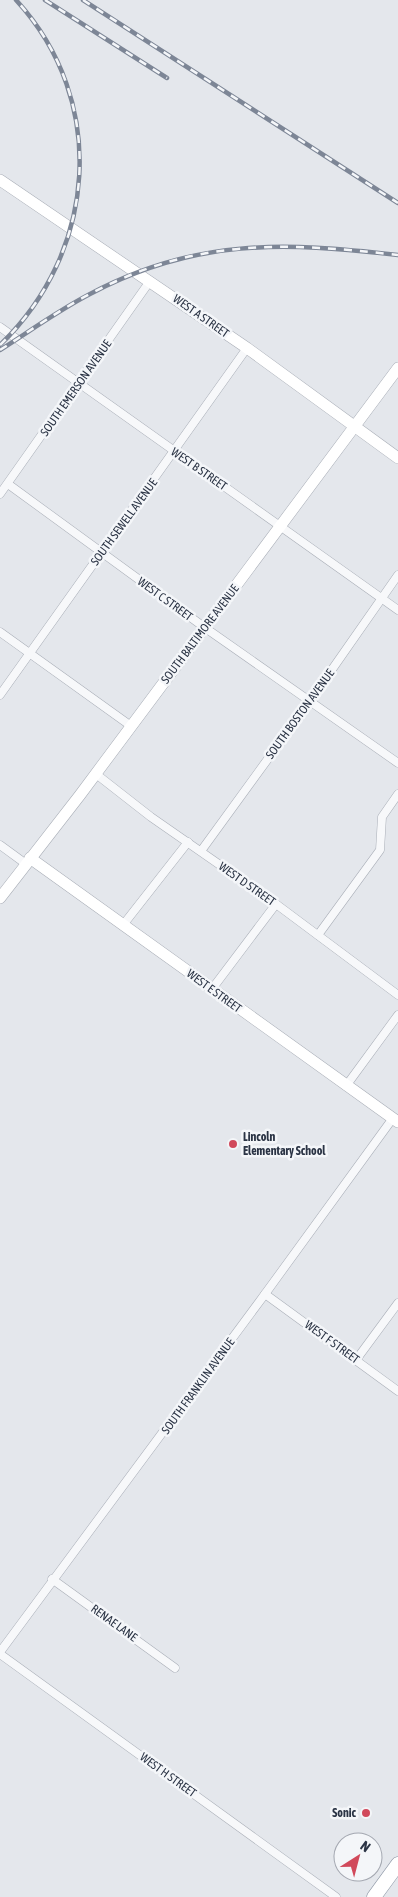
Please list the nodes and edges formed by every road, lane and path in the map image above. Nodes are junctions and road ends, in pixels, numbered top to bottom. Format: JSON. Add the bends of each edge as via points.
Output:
{"nodes":[{"id":1,"x":0,"y":180,"type":"edge"},
{"id":2,"x":150,"y":281,"type":"junction"},
{"id":3,"x":0,"y":327,"type":"edge"},
{"id":4,"x":247,"y":348,"type":"junction"},
{"id":5,"x":398,"y":368,"type":"edge"},
{"id":6,"x":80,"y":384,"type":"junction"},
{"id":7,"x":355,"y":425,"type":"junction"},
{"id":8,"x":175,"y":451,"type":"junction"},
{"id":9,"x":398,"y":458,"type":"edge"},
{"id":10,"x":8,"y":484,"type":"junction"},
{"id":11,"x":0,"y":494,"type":"edge"},
{"id":12,"x":280,"y":526,"type":"junction"},
{"id":13,"x":102,"y":553,"type":"junction"},
{"id":14,"x":398,"y":575,"type":"edge"},
{"id":15,"x":382,"y":599,"type":"junction"},
{"id":16,"x":398,"y":610,"type":"edge"},
{"id":17,"x":204,"y":627,"type":"junction"},
{"id":18,"x":0,"y":632,"type":"edge"},
{"id":19,"x":30,"y":653,"type":"junction"},
{"id":20,"x":0,"y":695,"type":"edge"},
{"id":21,"x":310,"y":701,"type":"junction"},
{"id":22,"x":131,"y":726,"type":"junction"},
{"id":23,"x":398,"y":763,"type":"edge"},
{"id":24,"x":96,"y":774,"type":"junction"},
{"id":25,"x":398,"y":794,"type":"edge"},
{"id":26,"x":188,"y":842,"type":"junction"},
{"id":27,"x":0,"y":846,"type":"edge"},
{"id":28,"x":201,"y":851,"type":"junction"},
{"id":29,"x":28,"y":861,"type":"junction"},
{"id":30,"x":0,"y":898,"type":"edge"},
{"id":31,"x":276,"y":904,"type":"junction"},
{"id":32,"x":123,"y":926,"type":"junction"},
{"id":33,"x":318,"y":935,"type":"junction"},
{"id":34,"x":212,"y":989,"type":"junction"},
{"id":35,"x":398,"y":995,"type":"edge"},
{"id":36,"x":398,"y":1015,"type":"edge"},
{"id":37,"x":346,"y":1086,"type":"junction"},
{"id":38,"x":395,"y":1120,"type":"edge"},
{"id":39,"x":265,"y":1294,"type":"junction"},
{"id":40,"x":398,"y":1303,"type":"edge"},
{"id":41,"x":356,"y":1360,"type":"junction"},
{"id":42,"x":398,"y":1391,"type":"edge"},
{"id":43,"x":52,"y":1579,"type":"junction"},
{"id":44,"x":0,"y":1653,"type":"edge"},
{"id":45,"x":175,"y":1668,"type":"dead end"},
{"id":46,"x":398,"y":1864,"type":"edge"},
{"id":47,"x":336,"y":1897,"type":"edge"},
{"id":48,"x":374,"y":1897,"type":"edge"}],
"edges":[{"from":1,"to":2,"type":"street","name":"WEST A STREET"},
{"from":2,"to":4,"type":"street","name":"WEST A STREET"},
{"from":2,"to":6,"type":"street","name":"SOUTH EMERSON AVENUE"},
{"from":3,"to":6,"type":"street","name":"WEST B STREET"},
{"from":4,"to":7,"type":"street","name":"WEST A STREET"},
{"from":4,"to":8,"type":"street","name":"SOUTH SEWELL AVENUE"},
{"from":5,"to":7,"type":"street","name":"SOUTH BALTIMORE AVENUE"},
{"from":6,"to":8,"type":"street","name":"WEST B STREET"},
{"from":6,"to":10,"type":"street","name":"SOUTH EMERSON AVENUE"},
{"from":7,"to":9,"type":"street","name":"WEST A STREET"},
{"from":7,"to":12,"type":"street","name":"SOUTH BALTIMORE AVENUE"},
{"from":8,"to":12,"type":"street","name":"WEST B STREET"},
{"from":8,"to":13,"type":"street","name":"SOUTH SEWELL AVENUE"},
{"from":10,"to":11,"type":"street","name":"SOUTH EMERSON AVENUE"},
{"from":10,"to":13,"type":"street","name":"WEST C STREET"},
{"from":12,"to":15,"type":"street","name":"WEST B STREET"},
{"from":12,"to":17,"type":"street","name":"SOUTH BALTIMORE AVENUE"},
{"from":13,"to":17,"type":"street","name":"WEST C STREET"},
{"from":13,"to":19,"type":"street","name":"SOUTH SEWELL AVENUE"},
{"from":14,"to":15,"type":"street","name":"SOUTH BOSTON AVENUE"},
{"from":15,"to":16,"type":"street","name":"WEST B STREET"},
{"from":15,"to":21,"type":"street","name":"SOUTH BOSTON AVENUE"},
{"from":17,"to":21,"type":"street","name":"WEST C STREET"},
{"from":17,"to":22,"type":"street","name":"SOUTH BALTIMORE AVENUE"},
{"from":18,"to":19,"type":"street"},
{"from":19,"to":20,"type":"street","name":"SOUTH SEWELL AVENUE"},
{"from":19,"to":22,"type":"street"},
{"from":21,"to":23,"type":"street","name":"WEST C STREET"},
{"from":21,"to":28,"type":"street","name":"SOUTH BOSTON AVENUE"},
{"from":22,"to":24,"type":"street","name":"SOUTH BALTIMORE AVENUE"},
{"from":24,"to":26,"type":"street","name":"WEST D STREET"},
{"from":24,"to":29,"type":"street","name":"SOUTH BALTIMORE AVENUE"},
{"from":25,"to":33,"type":"street","via":[[382,818],[380,850]]},
{"from":26,"to":28,"type":"street","name":"WEST D STREET"},
{"from":26,"to":32,"type":"street"},
{"from":27,"to":29,"type":"street","name":"WEST E STREET"},
{"from":28,"to":31,"type":"street","name":"WEST D STREET"},
{"from":29,"to":30,"type":"street","name":"SOUTH BALTIMORE AVENUE"},
{"from":29,"to":32,"type":"street","name":"WEST E STREET"},
{"from":31,"to":33,"type":"street","name":"WEST D STREET"},
{"from":31,"to":34,"type":"street"},
{"from":32,"to":34,"type":"street","name":"WEST E STREET"},
{"from":33,"to":35,"type":"street","name":"WEST D STREET"},
{"from":34,"to":37,"type":"street","name":"WEST E STREET"},
{"from":36,"to":37,"type":"street"},
{"from":37,"to":38,"type":"street","name":"WEST E STREET"},
{"from":38,"to":39,"type":"street","name":"SOUTH FRANKLIN AVENUE"},
{"from":39,"to":41,"type":"street","name":"WEST F STREET"},
{"from":39,"to":43,"type":"street","name":"SOUTH FRANKLIN AVENUE"},
{"from":40,"to":41,"type":"street"},
{"from":41,"to":42,"type":"street","name":"WEST F STREET"},
{"from":43,"to":44,"type":"street","name":"SOUTH FRANKLIN AVENUE"},
{"from":43,"to":45,"type":"street","name":"RENAE LANE"},
{"from":44,"to":47,"type":"street","name":"WEST H STREET"},
{"from":46,"to":48,"type":"highway"}]}
